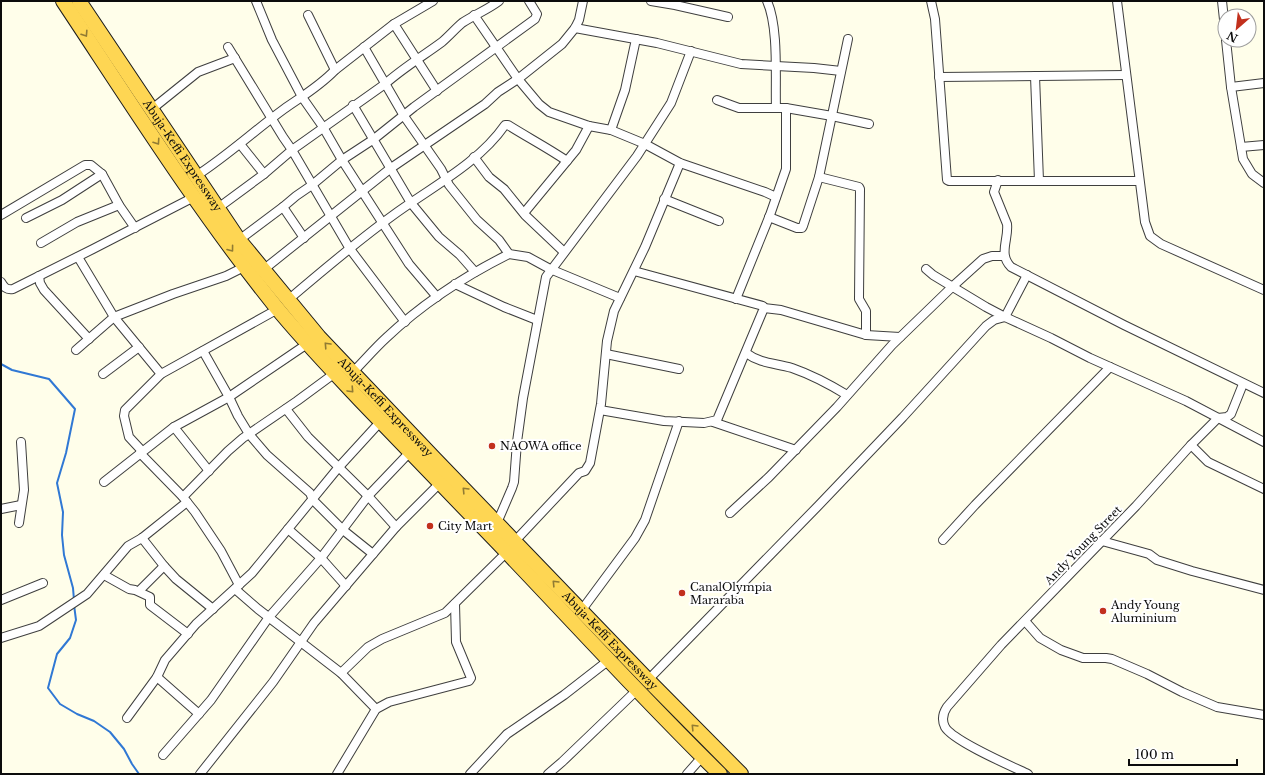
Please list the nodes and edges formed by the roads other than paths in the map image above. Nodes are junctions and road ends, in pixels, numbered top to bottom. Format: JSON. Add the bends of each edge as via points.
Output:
{"nodes":[{"id":1,"x":63,"y":1,"type":"edge"},
{"id":2,"x":79,"y":1,"type":"edge"},
{"id":3,"x":256,"y":1,"type":"edge"},
{"id":4,"x":433,"y":1,"type":"edge"},
{"id":5,"x":499,"y":1,"type":"edge"},
{"id":6,"x":529,"y":1,"type":"edge"},
{"id":7,"x":583,"y":1,"type":"edge"},
{"id":8,"x":651,"y":1,"type":"edge"},
{"id":9,"x":767,"y":1,"type":"edge"},
{"id":10,"x":931,"y":1,"type":"edge"},
{"id":11,"x":1117,"y":1,"type":"edge"},
{"id":12,"x":308,"y":15,"type":"dead end"},
{"id":13,"x":474,"y":15,"type":"junction"},
{"id":14,"x":728,"y":17,"type":"dead end"},
{"id":15,"x":394,"y":24,"type":"junction"},
{"id":16,"x":575,"y":28,"type":"junction"},
{"id":17,"x":636,"y":39,"type":"junction"},
{"id":18,"x":848,"y":39,"type":"dead end"},
{"id":19,"x":228,"y":47,"type":"dead end"},
{"id":20,"x":364,"y":47,"type":"junction"},
{"id":21,"x":497,"y":47,"type":"junction"},
{"id":22,"x":1227,"y":48,"type":"edge"},
{"id":23,"x":691,"y":51,"type":"junction"},
{"id":24,"x":235,"y":58,"type":"junction"},
{"id":25,"x":417,"y":60,"type":"junction"},
{"id":26,"x":775,"y":65,"type":"junction"},
{"id":27,"x":335,"y":70,"type":"junction"},
{"id":28,"x":841,"y":71,"type":"junction"},
{"id":29,"x":1126,"y":75,"type":"junction"},
{"id":30,"x":1035,"y":76,"type":"junction"},
{"id":31,"x":939,"y":78,"type":"junction"},
{"id":32,"x":518,"y":79,"type":"junction"},
{"id":33,"x":1264,"y":83,"type":"edge"},
{"id":34,"x":385,"y":84,"type":"junction"},
{"id":35,"x":1231,"y":87,"type":"junction"},
{"id":36,"x":436,"y":91,"type":"junction"},
{"id":37,"x":302,"y":97,"type":"junction"},
{"id":38,"x":717,"y":100,"type":"dead end"},
{"id":39,"x":353,"y":105,"type":"junction"},
{"id":40,"x":776,"y":108,"type":"junction"},
{"id":41,"x":786,"y":108,"type":"junction"},
{"id":42,"x":152,"y":109,"type":"junction"},
{"id":43,"x":404,"y":116,"type":"junction"},
{"id":44,"x":832,"y":116,"type":"junction"},
{"id":45,"x":272,"y":118,"type":"junction"},
{"id":46,"x":869,"y":124,"type":"dead end"},
{"id":47,"x":589,"y":126,"type":"junction"},
{"id":48,"x":323,"y":127,"type":"junction"},
{"id":49,"x":611,"y":130,"type":"junction"},
{"id":50,"x":374,"y":139,"type":"junction"},
{"id":51,"x":240,"y":144,"type":"junction"},
{"id":52,"x":645,"y":144,"type":"junction"},
{"id":53,"x":426,"y":145,"type":"junction"},
{"id":54,"x":1264,"y":145,"type":"edge"},
{"id":55,"x":1241,"y":147,"type":"junction"},
{"id":56,"x":292,"y":150,"type":"junction"},
{"id":57,"x":474,"y":157,"type":"junction"},
{"id":58,"x":342,"y":160,"type":"junction"},
{"id":59,"x":567,"y":160,"type":"junction"},
{"id":60,"x":680,"y":163,"type":"junction"},
{"id":61,"x":391,"y":168,"type":"junction"},
{"id":62,"x":102,"y":174,"type":"junction"},
{"id":63,"x":264,"y":174,"type":"junction"},
{"id":64,"x":196,"y":176,"type":"junction"},
{"id":65,"x":818,"y":177,"type":"junction"},
{"id":66,"x":446,"y":179,"type":"junction"},
{"id":67,"x":998,"y":180,"type":"junction"},
{"id":68,"x":1039,"y":181,"type":"junction"},
{"id":69,"x":1140,"y":181,"type":"junction"},
{"id":70,"x":1264,"y":183,"type":"edge"},
{"id":71,"x":312,"y":185,"type":"junction"},
{"id":72,"x":362,"y":191,"type":"junction"},
{"id":73,"x":194,"y":197,"type":"junction"},
{"id":74,"x":776,"y":197,"type":"junction"},
{"id":75,"x":664,"y":199,"type":"junction"},
{"id":76,"x":412,"y":203,"type":"junction"},
{"id":77,"x":119,"y":205,"type":"junction"},
{"id":78,"x":283,"y":207,"type":"junction"},
{"id":79,"x":218,"y":208,"type":"junction"},
{"id":80,"x":524,"y":213,"type":"junction"},
{"id":81,"x":1,"y":215,"type":"edge"},
{"id":82,"x":332,"y":216,"type":"junction"},
{"id":83,"x":769,"y":217,"type":"junction"},
{"id":84,"x":26,"y":218,"type":"dead end"},
{"id":85,"x":719,"y":222,"type":"dead end"},
{"id":86,"x":382,"y":224,"type":"junction"},
{"id":87,"x":135,"y":228,"type":"junction"},
{"id":88,"x":304,"y":238,"type":"junction"},
{"id":89,"x":239,"y":240,"type":"junction"},
{"id":90,"x":41,"y":243,"type":"dead end"},
{"id":91,"x":350,"y":249,"type":"junction"},
{"id":92,"x":564,"y":252,"type":"junction"},
{"id":93,"x":510,"y":254,"type":"junction"},
{"id":94,"x":1004,"y":256,"type":"junction"},
{"id":95,"x":78,"y":257,"type":"junction"},
{"id":96,"x":244,"y":267,"type":"junction"},
{"id":97,"x":550,"y":269,"type":"junction"},
{"id":98,"x":926,"y":269,"type":"dead end"},
{"id":99,"x":263,"y":270,"type":"junction"},
{"id":100,"x":634,"y":271,"type":"junction"},
{"id":101,"x":475,"y":272,"type":"junction"},
{"id":102,"x":1027,"y":275,"type":"junction"},
{"id":103,"x":39,"y":276,"type":"junction"},
{"id":104,"x":1,"y":282,"type":"edge"},
{"id":105,"x":454,"y":284,"type":"junction"},
{"id":106,"x":952,"y":287,"type":"junction"},
{"id":107,"x":1264,"y":290,"type":"edge"},
{"id":108,"x":437,"y":297,"type":"junction"},
{"id":109,"x":620,"y":298,"type":"junction"},
{"id":110,"x":736,"y":299,"type":"junction"},
{"id":111,"x":288,"y":300,"type":"junction"},
{"id":112,"x":764,"y":308,"type":"junction"},
{"id":113,"x":278,"y":309,"type":"junction"},
{"id":114,"x":114,"y":317,"type":"junction"},
{"id":115,"x":1005,"y":317,"type":"junction"},
{"id":116,"x":537,"y":320,"type":"junction"},
{"id":117,"x":405,"y":322,"type":"junction"},
{"id":118,"x":866,"y":335,"type":"junction"},
{"id":119,"x":900,"y":338,"type":"junction"},
{"id":120,"x":89,"y":339,"type":"junction"},
{"id":121,"x":307,"y":344,"type":"junction"},
{"id":122,"x":140,"y":347,"type":"junction"},
{"id":123,"x":76,"y":350,"type":"dead end"},
{"id":124,"x":203,"y":351,"type":"junction"},
{"id":125,"x":746,"y":353,"type":"junction"},
{"id":126,"x":606,"y":354,"type":"junction"},
{"id":127,"x":1110,"y":366,"type":"junction"},
{"id":128,"x":679,"y":369,"type":"dead end"},
{"id":129,"x":335,"y":373,"type":"junction"},
{"id":130,"x":352,"y":373,"type":"junction"},
{"id":131,"x":103,"y":374,"type":"dead end"},
{"id":132,"x":161,"y":374,"type":"junction"},
{"id":133,"x":1244,"y":384,"type":"junction"},
{"id":134,"x":1264,"y":393,"type":"edge"},
{"id":135,"x":847,"y":395,"type":"junction"},
{"id":136,"x":229,"y":397,"type":"junction"},
{"id":137,"x":286,"y":409,"type":"junction"},
{"id":138,"x":600,"y":410,"type":"junction"},
{"id":139,"x":1218,"y":418,"type":"junction"},
{"id":140,"x":679,"y":421,"type":"junction"},
{"id":141,"x":381,"y":422,"type":"junction"},
{"id":142,"x":713,"y":422,"type":"junction"},
{"id":143,"x":174,"y":427,"type":"junction"},
{"id":144,"x":249,"y":434,"type":"junction"},
{"id":145,"x":21,"y":442,"type":"dead end"},
{"id":146,"x":1264,"y":442,"type":"edge"},
{"id":147,"x":1191,"y":445,"type":"junction"},
{"id":148,"x":796,"y":450,"type":"junction"},
{"id":149,"x":141,"y":452,"type":"junction"},
{"id":150,"x":410,"y":452,"type":"junction"},
{"id":151,"x":338,"y":468,"type":"junction"},
{"id":152,"x":209,"y":471,"type":"junction"},
{"id":153,"x":104,"y":482,"type":"dead end"},
{"id":154,"x":440,"y":483,"type":"junction"},
{"id":155,"x":1264,"y":489,"type":"edge"},
{"id":156,"x":368,"y":496,"type":"junction"},
{"id":157,"x":185,"y":500,"type":"junction"},
{"id":158,"x":313,"y":500,"type":"junction"},
{"id":159,"x":21,"y":505,"type":"junction"},
{"id":160,"x":1,"y":508,"type":"edge"},
{"id":161,"x":730,"y":512,"type":"dead end"},
{"id":162,"x":19,"y":523,"type":"dead end"},
{"id":163,"x":497,"y":523,"type":"junction"},
{"id":164,"x":396,"y":527,"type":"junction"},
{"id":165,"x":288,"y":529,"type":"junction"},
{"id":166,"x":343,"y":530,"type":"junction"},
{"id":167,"x":142,"y":538,"type":"junction"},
{"id":168,"x":944,"y":540,"type":"dead end"},
{"id":169,"x":1102,"y":541,"type":"junction"},
{"id":170,"x":511,"y":547,"type":"junction"},
{"id":171,"x":373,"y":554,"type":"junction"},
{"id":172,"x":321,"y":558,"type":"junction"},
{"id":173,"x":164,"y":566,"type":"junction"},
{"id":174,"x":104,"y":575,"type":"junction"},
{"id":175,"x":43,"y":583,"type":"dead end"},
{"id":176,"x":346,"y":586,"type":"junction"},
{"id":177,"x":237,"y":587,"type":"junction"},
{"id":178,"x":1264,"y":590,"type":"edge"},
{"id":179,"x":139,"y":592,"type":"junction"},
{"id":180,"x":1,"y":600,"type":"edge"},
{"id":181,"x":454,"y":604,"type":"junction"},
{"id":182,"x":213,"y":609,"type":"junction"},
{"id":183,"x":581,"y":611,"type":"junction"},
{"id":184,"x":269,"y":617,"type":"junction"},
{"id":185,"x":1024,"y":621,"type":"junction"},
{"id":186,"x":188,"y":634,"type":"junction"},
{"id":187,"x":1,"y":638,"type":"edge"},
{"id":188,"x":300,"y":641,"type":"junction"},
{"id":189,"x":609,"y":660,"type":"junction"},
{"id":190,"x":341,"y":673,"type":"junction"},
{"id":191,"x":157,"y":676,"type":"junction"},
{"id":192,"x":648,"y":680,"type":"junction"},
{"id":193,"x":637,"y":690,"type":"junction"},
{"id":194,"x":376,"y":709,"type":"junction"},
{"id":195,"x":199,"y":714,"type":"junction"},
{"id":196,"x":1264,"y":715,"type":"edge"},
{"id":197,"x":126,"y":718,"type":"dead end"},
{"id":198,"x":163,"y":755,"type":"dead end"},
{"id":199,"x":702,"y":757,"type":"junction"},
{"id":200,"x":200,"y":774,"type":"edge"},
{"id":201,"x":337,"y":774,"type":"edge"},
{"id":202,"x":470,"y":774,"type":"edge"},
{"id":203,"x":548,"y":774,"type":"edge"},
{"id":204,"x":687,"y":774,"type":"edge"},
{"id":205,"x":720,"y":774,"type":"edge"},
{"id":206,"x":741,"y":774,"type":"edge"},
{"id":207,"x":1028,"y":774,"type":"edge"}],
"edges":[{"from":1,"to":73,"type":"highway","name":"Abuja-Keffi Expressway","one_way":true},
{"from":2,"to":42,"type":"highway","name":"Abuja-Keffi Expressway"},
{"from":3,"to":37,"type":"street","via":[[272,40]]},
{"from":4,"to":15,"type":"street"},
{"from":5,"to":13,"type":"street"},
{"from":6,"to":21,"type":"street","via":[[537,14],[535,19]]},
{"from":7,"to":16,"type":"street"},
{"from":8,"to":14,"type":"street"},
{"from":9,"to":26,"type":"street","via":[[774,34]]},
{"from":10,"to":31,"type":"street","via":[[936,19]]},
{"from":11,"to":29,"type":"street"},
{"from":12,"to":27,"type":"street"},
{"from":13,"to":21,"type":"street"},
{"from":13,"to":25,"type":"street"},
{"from":15,"to":20,"type":"street"},
{"from":15,"to":25,"type":"street"},
{"from":16,"to":17,"type":"street"},
{"from":16,"to":32,"type":"street","via":[[562,44]]},
{"from":17,"to":23,"type":"street"},
{"from":17,"to":49,"type":"street","via":[[625,90]]},
{"from":18,"to":28,"type":"street"},
{"from":19,"to":24,"type":"street"},
{"from":20,"to":27,"type":"street"},
{"from":20,"to":34,"type":"street"},
{"from":21,"to":32,"type":"street"},
{"from":21,"to":36,"type":"street"},
{"from":22,"to":35,"type":"street"},
{"from":23,"to":26,"type":"street","via":[[735,63]]},
{"from":23,"to":52,"type":"street","via":[[671,103]]},
{"from":24,"to":42,"type":"street","via":[[198,72]]},
{"from":24,"to":45,"type":"street"},
{"from":25,"to":34,"type":"street"},
{"from":25,"to":36,"type":"street"},
{"from":26,"to":28,"type":"street"},
{"from":26,"to":40,"type":"street"},
{"from":27,"to":37,"type":"street"},
{"from":28,"to":44,"type":"street"},
{"from":29,"to":30,"type":"street"},
{"from":29,"to":69,"type":"street"},
{"from":30,"to":31,"type":"street"},
{"from":30,"to":68,"type":"street"},
{"from":31,"to":67,"type":"street","via":[[947,180]]},
{"from":32,"to":47,"type":"street","via":[[549,112]]},
{"from":32,"to":53,"type":"street"},
{"from":33,"to":35,"type":"street"},
{"from":34,"to":39,"type":"street"},
{"from":34,"to":43,"type":"street"},
{"from":35,"to":55,"type":"street"},
{"from":36,"to":43,"type":"street"},
{"from":37,"to":45,"type":"street"},
{"from":37,"to":48,"type":"street"},
{"from":38,"to":40,"type":"street","via":[[739,108]]},
{"from":39,"to":48,"type":"street"},
{"from":39,"to":50,"type":"street"},
{"from":40,"to":41,"type":"street"},
{"from":41,"to":44,"type":"street"},
{"from":41,"to":74,"type":"street","via":[[786,169]]},
{"from":42,"to":64,"type":"highway","name":"Abuja-Keffi Expressway"},
{"from":43,"to":50,"type":"street"},
{"from":43,"to":53,"type":"street"},
{"from":44,"to":46,"type":"street"},
{"from":44,"to":65,"type":"street"},
{"from":45,"to":51,"type":"street"},
{"from":45,"to":56,"type":"street"},
{"from":47,"to":49,"type":"street"},
{"from":47,"to":59,"type":"street"},
{"from":48,"to":56,"type":"street"},
{"from":48,"to":58,"type":"street"},
{"from":49,"to":52,"type":"street"},
{"from":50,"to":58,"type":"street"},
{"from":50,"to":61,"type":"street"},
{"from":51,"to":63,"type":"street"},
{"from":51,"to":64,"type":"street"},
{"from":52,"to":60,"type":"street"},
{"from":52,"to":92,"type":"street"},
{"from":53,"to":61,"type":"street"},
{"from":53,"to":66,"type":"street"},
{"from":54,"to":55,"type":"street"},
{"from":55,"to":70,"type":"street","via":[[1243,159],[1252,174]]},
{"from":56,"to":63,"type":"street"},
{"from":56,"to":71,"type":"street"},
{"from":57,"to":59,"type":"street","via":[[485,149],[505,125],[508,125]]},
{"from":57,"to":66,"type":"street"},
{"from":57,"to":80,"type":"street"},
{"from":58,"to":71,"type":"street"},
{"from":58,"to":72,"type":"street"},
{"from":59,"to":80,"type":"street"},
{"from":60,"to":74,"type":"street"},
{"from":60,"to":75,"type":"street"},
{"from":61,"to":72,"type":"street"},
{"from":61,"to":76,"type":"street"},
{"from":62,"to":77,"type":"street"},
{"from":62,"to":81,"type":"street","via":[[91,165],[85,165]]},
{"from":62,"to":84,"type":"street","via":[[62,200]]},
{"from":63,"to":79,"type":"street"},
{"from":64,"to":79,"type":"highway","name":"Abuja-Keffi Expressway"},
{"from":65,"to":83,"type":"street","via":[[812,203],[802,228]]},
{"from":65,"to":118,"type":"street","via":[[860,189],[859,299],[866,310]]},
{"from":66,"to":76,"type":"street"},
{"from":66,"to":93,"type":"street","via":[[478,220],[500,240]]},
{"from":67,"to":68,"type":"street"},
{"from":67,"to":94,"type":"street","via":[[994,192],[1008,229]]},
{"from":68,"to":69,"type":"street"},
{"from":69,"to":107,"type":"street","via":[[1145,222],[1150,236],[1161,244]]},
{"from":71,"to":78,"type":"street"},
{"from":71,"to":82,"type":"street"},
{"from":72,"to":82,"type":"street"},
{"from":72,"to":86,"type":"street"},
{"from":73,"to":87,"type":"street"},
{"from":73,"to":96,"type":"highway","name":"Abuja-Keffi Expressway","one_way":true},
{"from":74,"to":83,"type":"street"},
{"from":75,"to":85,"type":"street"},
{"from":75,"to":100,"type":"street"},
{"from":76,"to":86,"type":"street"},
{"from":76,"to":101,"type":"street","via":[[439,237]]},
{"from":77,"to":87,"type":"street"},
{"from":77,"to":90,"type":"street","via":[[77,222]]},
{"from":78,"to":88,"type":"street"},
{"from":78,"to":89,"type":"street"},
{"from":79,"to":89,"type":"highway","name":"Abuja-Keffi Expressway"},
{"from":80,"to":92,"type":"street"},
{"from":82,"to":88,"type":"street"},
{"from":82,"to":91,"type":"street"},
{"from":83,"to":110,"type":"street"},
{"from":86,"to":91,"type":"street"},
{"from":86,"to":108,"type":"street","via":[[409,264]]},
{"from":87,"to":95,"type":"street"},
{"from":88,"to":99,"type":"street"},
{"from":89,"to":99,"type":"highway","name":"Abuja-Keffi Expressway"},
{"from":91,"to":111,"type":"street"},
{"from":91,"to":117,"type":"street"},
{"from":92,"to":97,"type":"street"},
{"from":93,"to":97,"type":"street","via":[[528,257]]},
{"from":93,"to":101,"type":"street"},
{"from":94,"to":102,"type":"street","via":[[1011,267]]},
{"from":94,"to":106,"type":"street","via":[[983,259]]},
{"from":95,"to":103,"type":"street"},
{"from":95,"to":114,"type":"street"},
{"from":96,"to":113,"type":"highway","name":"Abuja-Keffi Expressway"},
{"from":96,"to":114,"type":"street"},
{"from":97,"to":109,"type":"street"},
{"from":97,"to":116,"type":"street"},
{"from":98,"to":106,"type":"street"},
{"from":99,"to":111,"type":"highway","name":"Abuja-Keffi Expressway"},
{"from":100,"to":109,"type":"street"},
{"from":100,"to":110,"type":"street"},
{"from":101,"to":105,"type":"street"},
{"from":102,"to":115,"type":"street"},
{"from":102,"to":133,"type":"street"},
{"from":103,"to":104,"type":"street","via":[[9,290]]},
{"from":103,"to":120,"type":"street","via":[[44,290]]},
{"from":105,"to":108,"type":"street"},
{"from":105,"to":116,"type":"street"},
{"from":106,"to":115,"type":"street"},
{"from":106,"to":119,"type":"street"},
{"from":108,"to":117,"type":"street"},
{"from":109,"to":126,"type":"street","via":[[614,311]]},
{"from":110,"to":112,"type":"street"},
{"from":130,"to":111,"type":"highway","name":"Abuja-Keffi Expressway","one_way":true},
{"from":112,"to":118,"type":"street","via":[[780,310]]},
{"from":112,"to":125,"type":"street"},
{"from":113,"to":121,"type":"highway","name":"Abuja-Keffi Expressway"},
{"from":113,"to":124,"type":"street"},
{"from":114,"to":120,"type":"street"},
{"from":114,"to":122,"type":"street"},
{"from":115,"to":127,"type":"street"},
{"from":115,"to":192,"type":"street","via":[[986,326],[818,506]]},
{"from":116,"to":163,"type":"street","via":[[523,398],[514,482]]},
{"from":117,"to":130,"type":"street"},
{"from":118,"to":119,"type":"street"},
{"from":119,"to":135,"type":"street"},
{"from":120,"to":123,"type":"street"},
{"from":121,"to":129,"type":"highway","name":"Abuja-Keffi Expressway"},
{"from":121,"to":136,"type":"street"},
{"from":122,"to":131,"type":"street"},
{"from":122,"to":132,"type":"street"},
{"from":124,"to":132,"type":"street"},
{"from":124,"to":136,"type":"street"},
{"from":125,"to":135,"type":"street","via":[[772,365],[781,365],[819,378]]},
{"from":125,"to":142,"type":"street","via":[[719,417]]},
{"from":126,"to":128,"type":"street"},
{"from":126,"to":138,"type":"street"},
{"from":127,"to":139,"type":"street"},
{"from":127,"to":168,"type":"street"},
{"from":129,"to":137,"type":"street"},
{"from":129,"to":141,"type":"highway","name":"Abuja-Keffi Expressway","one_way":true},
{"from":163,"to":130,"type":"highway","name":"Abuja-Keffi Expressway","one_way":true},
{"from":132,"to":149,"type":"street","via":[[124,412],[129,437]]},
{"from":133,"to":134,"type":"street"},
{"from":133,"to":139,"type":"street","name":"Andy Young Street","via":[[1231,414]]},
{"from":135,"to":148,"type":"street"},
{"from":136,"to":143,"type":"street"},
{"from":136,"to":144,"type":"street"},
{"from":137,"to":144,"type":"street"},
{"from":137,"to":151,"type":"street","via":[[308,437]]},
{"from":138,"to":140,"type":"street","via":[[664,421]]},
{"from":138,"to":170,"type":"street","via":[[590,463],[585,471],[579,472]]},
{"from":139,"to":146,"type":"street"},
{"from":139,"to":147,"type":"street","name":"Andy Young Street"},
{"from":140,"to":142,"type":"street"},
{"from":140,"to":183,"type":"street","via":[[645,520],[635,538]]},
{"from":141,"to":150,"type":"highway","name":"Abuja-Keffi Expressway"},
{"from":141,"to":151,"type":"street"},
{"from":142,"to":148,"type":"street"},
{"from":143,"to":149,"type":"street"},
{"from":143,"to":152,"type":"street"},
{"from":144,"to":152,"type":"street","via":[[228,450]]},
{"from":144,"to":158,"type":"street","via":[[267,455],[310,493]]},
{"from":145,"to":159,"type":"street","via":[[24,490]]},
{"from":147,"to":155,"type":"street","via":[[1208,462]]},
{"from":147,"to":169,"type":"street","name":"Andy Young Street"},
{"from":148,"to":161,"type":"street"},
{"from":149,"to":153,"type":"street"},
{"from":149,"to":157,"type":"street"},
{"from":150,"to":154,"type":"highway","name":"Abuja-Keffi Expressway"},
{"from":150,"to":156,"type":"street"},
{"from":151,"to":156,"type":"street"},
{"from":151,"to":158,"type":"street"},
{"from":152,"to":157,"type":"street"},
{"from":154,"to":164,"type":"street"},
{"from":154,"to":170,"type":"highway","name":"Abuja-Keffi Expressway"},
{"from":156,"to":164,"type":"street"},
{"from":156,"to":166,"type":"street"},
{"from":157,"to":167,"type":"street"},
{"from":157,"to":177,"type":"street","via":[[221,551]]},
{"from":158,"to":165,"type":"street"},
{"from":158,"to":166,"type":"street"},
{"from":159,"to":160,"type":"street"},
{"from":159,"to":162,"type":"street"},
{"from":163,"to":170,"type":"highway","name":"Abuja-Keffi Expressway"},
{"from":164,"to":171,"type":"street"},
{"from":165,"to":172,"type":"street"},
{"from":165,"to":177,"type":"street","via":[[252,573]]},
{"from":166,"to":171,"type":"street"},
{"from":166,"to":172,"type":"street"},
{"from":167,"to":173,"type":"street"},
{"from":167,"to":174,"type":"street","via":[[128,546]]},
{"from":169,"to":178,"type":"street","via":[[1149,554],[1157,560],[1192,571]]},
{"from":169,"to":185,"type":"street","name":"Andy Young Street"},
{"from":170,"to":181,"type":"street"},
{"from":183,"to":170,"type":"highway","name":"Abuja-Keffi Expressway","one_way":true},
{"from":170,"to":189,"type":"highway","name":"Abuja-Keffi Expressway"},
{"from":171,"to":176,"type":"street"},
{"from":172,"to":176,"type":"street"},
{"from":172,"to":184,"type":"street"},
{"from":173,"to":179,"type":"street"},
{"from":173,"to":182,"type":"street"},
{"from":174,"to":179,"type":"street","via":[[129,590]]},
{"from":174,"to":187,"type":"street","via":[[87,594],[39,626]]},
{"from":175,"to":180,"type":"street"},
{"from":176,"to":188,"type":"street"},
{"from":177,"to":182,"type":"street"},
{"from":177,"to":184,"type":"street"},
{"from":179,"to":186,"type":"street","via":[[150,597],[150,605]]},
{"from":181,"to":190,"type":"street","via":[[441,615],[368,646]]},
{"from":181,"to":194,"type":"street","via":[[456,642],[471,678],[469,681],[389,702]]},
{"from":182,"to":186,"type":"street"},
{"from":183,"to":192,"type":"highway","name":"Abuja-Keffi Expressway"},
{"from":184,"to":188,"type":"street"},
{"from":184,"to":195,"type":"street"},
{"from":185,"to":196,"type":"street","via":[[1040,638],[1062,650],[1083,658],[1112,659],[1217,706]]},
{"from":185,"to":207,"type":"street","name":"Andy Young Street","via":[[947,706],[942,715],[949,733]]},
{"from":186,"to":191,"type":"street","via":[[165,660]]},
{"from":188,"to":190,"type":"street"},
{"from":188,"to":200,"type":"street","via":[[268,688]]},
{"from":189,"to":193,"type":"highway","name":"Abuja-Keffi Expressway"},
{"from":189,"to":202,"type":"street","via":[[507,734]]},
{"from":190,"to":194,"type":"street"},
{"from":191,"to":195,"type":"street"},
{"from":191,"to":197,"type":"street"},
{"from":206,"to":192,"type":"highway","name":"Abuja-Keffi Expressway","one_way":true},
{"from":193,"to":199,"type":"highway","name":"Abuja-Keffi Expressway"},
{"from":193,"to":203,"type":"street"},
{"from":194,"to":201,"type":"street"},
{"from":195,"to":198,"type":"street"},
{"from":199,"to":204,"type":"street"},
{"from":199,"to":205,"type":"highway","name":"Abuja-Keffi Expressway"}]}
